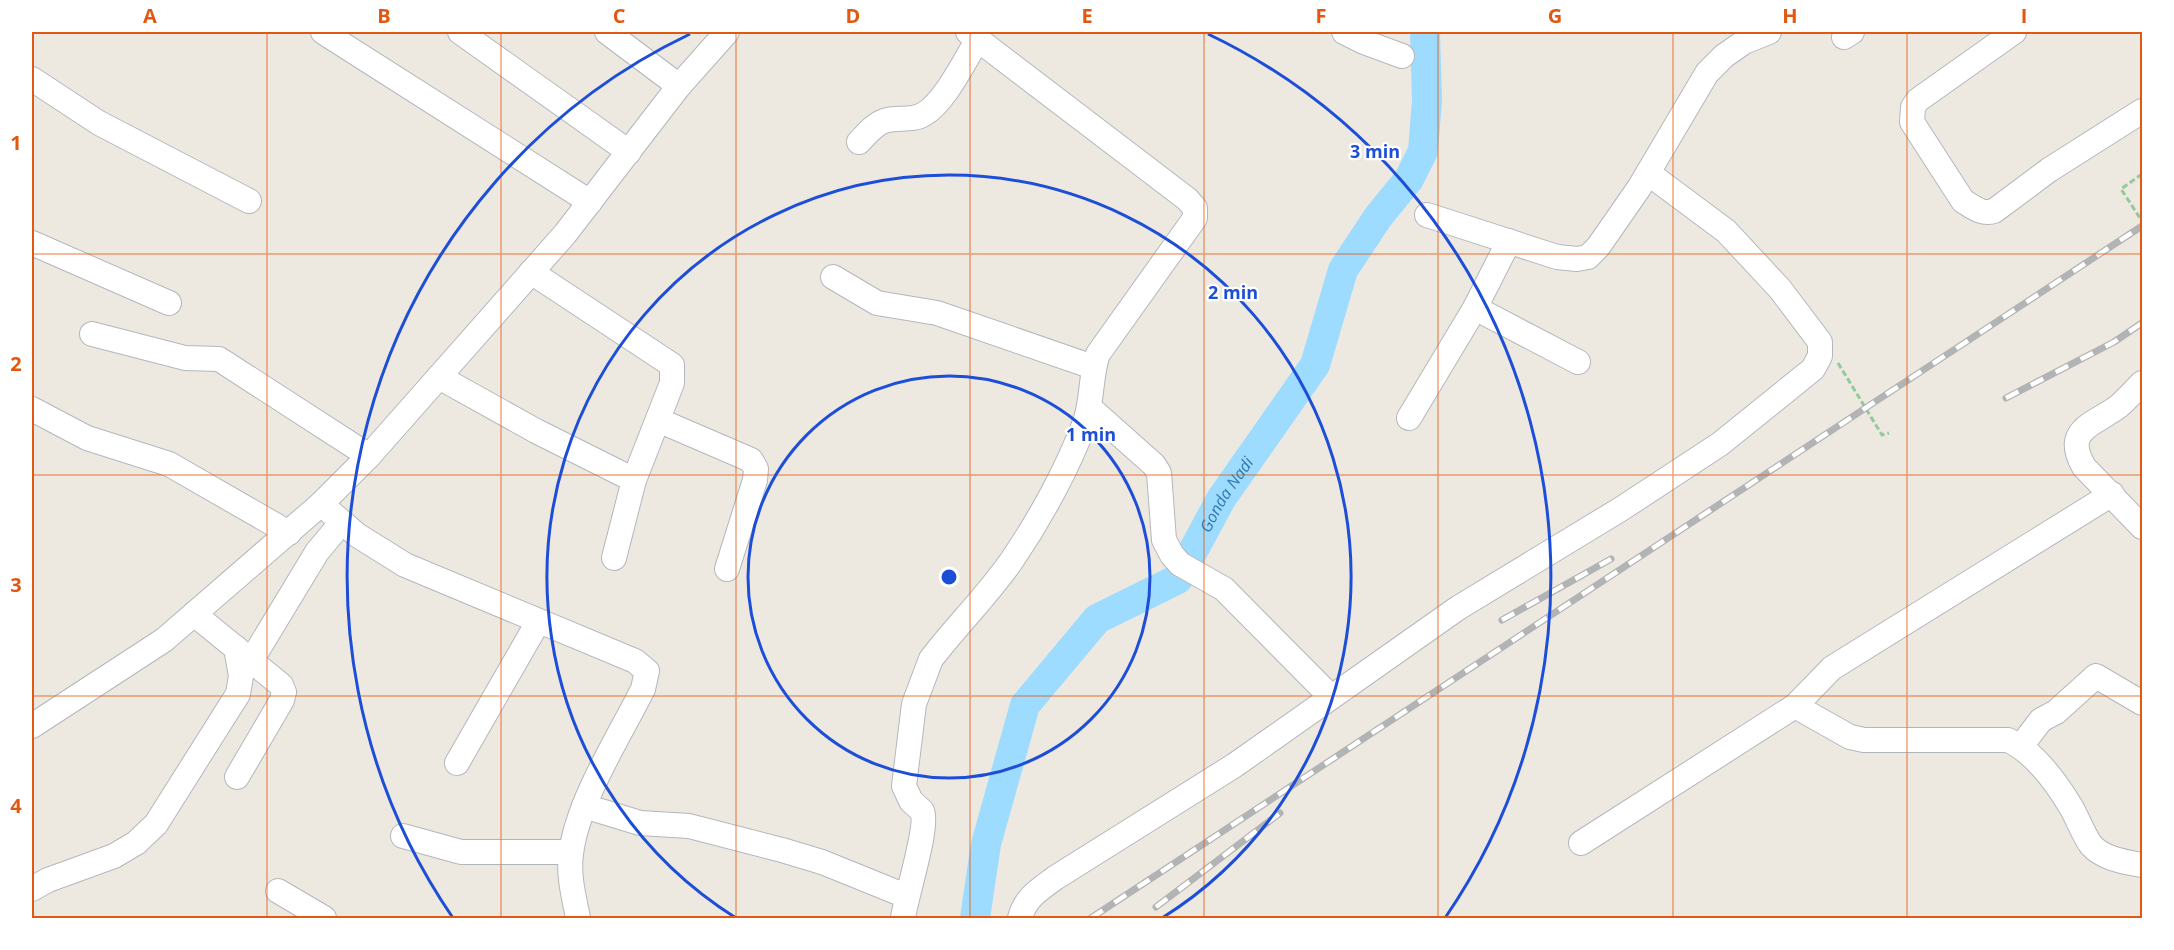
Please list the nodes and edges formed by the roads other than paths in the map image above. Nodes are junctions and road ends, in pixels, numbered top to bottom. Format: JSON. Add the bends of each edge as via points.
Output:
{"nodes":[{"id":1,"x":323,"y":32,"type":"edge"},
{"id":2,"x":460,"y":32,"type":"edge"},
{"id":3,"x":607,"y":32,"type":"edge"},
{"id":4,"x":727,"y":32,"type":"edge"},
{"id":5,"x":1344,"y":32,"type":"edge"},
{"id":6,"x":1768,"y":32,"type":"edge"},
{"id":7,"x":2014,"y":32,"type":"edge"},
{"id":8,"x":973,"y":35,"type":"edge"},
{"id":9,"x":1402,"y":56,"type":"dead end"},
{"id":10,"x":32,"y":79,"type":"edge"},
{"id":11,"x":679,"y":86,"type":"junction"},
{"id":12,"x":2142,"y":111,"type":"edge"},
{"id":13,"x":859,"y":142,"type":"dead end"},
{"id":14,"x":629,"y":152,"type":"junction"},
{"id":15,"x":1648,"y":173,"type":"junction"},
{"id":16,"x":249,"y":201,"type":"dead end"},
{"id":17,"x":590,"y":202,"type":"junction"},
{"id":18,"x":1427,"y":215,"type":"dead end"},
{"id":19,"x":1509,"y":241,"type":"junction"},
{"id":20,"x":32,"y":243,"type":"edge"},
{"id":21,"x":531,"y":272,"type":"junction"},
{"id":22,"x":833,"y":277,"type":"dead end"},
{"id":23,"x":168,"y":303,"type":"dead end"},
{"id":24,"x":1475,"y":308,"type":"junction"},
{"id":25,"x":92,"y":334,"type":"dead end"},
{"id":26,"x":1578,"y":362,"type":"dead end"},
{"id":27,"x":1093,"y":367,"type":"junction"},
{"id":28,"x":439,"y":376,"type":"junction"},
{"id":29,"x":2142,"y":383,"type":"edge"},
{"id":30,"x":1090,"y":408,"type":"junction"},
{"id":31,"x":32,"y":409,"type":"edge"},
{"id":32,"x":1409,"y":418,"type":"dead end"},
{"id":33,"x":658,"y":420,"type":"junction"},
{"id":34,"x":369,"y":456,"type":"junction"},
{"id":35,"x":634,"y":480,"type":"junction"},
{"id":36,"x":2112,"y":494,"type":"junction"},
{"id":37,"x":321,"y":504,"type":"junction"},
{"id":38,"x":342,"y":522,"type":"junction"},
{"id":39,"x":2142,"y":527,"type":"edge"},
{"id":40,"x":289,"y":533,"type":"junction"},
{"id":41,"x":614,"y":558,"type":"dead end"},
{"id":42,"x":727,"y":569,"type":"dead end"},
{"id":43,"x":194,"y":614,"type":"junction"},
{"id":44,"x":538,"y":622,"type":"junction"},
{"id":45,"x":244,"y":654,"type":"junction"},
{"id":46,"x":1331,"y":697,"type":"junction"},
{"id":47,"x":2142,"y":703,"type":"edge"},
{"id":48,"x":1795,"y":706,"type":"junction"},
{"id":49,"x":32,"y":726,"type":"edge"},
{"id":50,"x":2021,"y":746,"type":"junction"},
{"id":51,"x":457,"y":763,"type":"dead end"},
{"id":52,"x":237,"y":777,"type":"dead end"},
{"id":53,"x":584,"y":806,"type":"junction"},
{"id":54,"x":403,"y":836,"type":"dead end"},
{"id":55,"x":1581,"y":843,"type":"dead end"},
{"id":56,"x":571,"y":852,"type":"junction"},
{"id":57,"x":2142,"y":865,"type":"edge"},
{"id":58,"x":32,"y":889,"type":"edge"},
{"id":59,"x":278,"y":891,"type":"dead end"},
{"id":60,"x":905,"y":907,"type":"edge"},
{"id":61,"x":324,"y":918,"type":"edge"},
{"id":62,"x":578,"y":918,"type":"edge"},
{"id":63,"x":1020,"y":918,"type":"edge"}],
"edges":[{"from":1,"to":17,"type":"street"},
{"from":2,"to":14,"type":"street"},
{"from":3,"to":11,"type":"street"},
{"from":4,"to":11,"type":"street"},
{"from":5,"to":9,"type":"street"},
{"from":6,"to":15,"type":"street","via":[[1744,42],[1707,73]]},
{"from":7,"to":12,"type":"street","via":[[1918,100],[1912,114],[1912,122],[1964,201],[1989,213],[1995,211],[2049,170]]},
{"from":8,"to":13,"type":"street","via":[[936,105],[916,118],[885,120]]},
{"from":8,"to":27,"type":"street","via":[[1195,208],[1191,227],[1108,337]]},
{"from":10,"to":16,"type":"street","via":[[99,123]]},
{"from":11,"to":14,"type":"street"},
{"from":14,"to":17,"type":"street"},
{"from":15,"to":19,"type":"street","via":[[1598,248],[1588,256],[1577,260],[1557,257]]},
{"from":15,"to":46,"type":"street","via":[[1726,231],[1780,289],[1820,342],[1818,363],[1720,444],[1458,608]]},
{"from":17,"to":21,"type":"street"},
{"from":18,"to":19,"type":"street"},
{"from":19,"to":24,"type":"street"},
{"from":20,"to":23,"type":"street"},
{"from":21,"to":28,"type":"street"},
{"from":21,"to":33,"type":"street","via":[[672,365],[672,383]]},
{"from":22,"to":27,"type":"street","via":[[877,303],[937,314]]},
{"from":24,"to":26,"type":"street"},
{"from":24,"to":32,"type":"street"},
{"from":25,"to":34,"type":"street","via":[[184,358],[219,359]]},
{"from":27,"to":30,"type":"street"},
{"from":28,"to":34,"type":"street"},
{"from":28,"to":35,"type":"street"},
{"from":29,"to":36,"type":"street","via":[[2118,406],[2080,432],[2075,442],[2084,467]]},
{"from":30,"to":46,"type":"street","via":[[1159,473],[1164,540],[1187,568],[1224,589]]},
{"from":30,"to":60,"type":"street","via":[[1041,514],[1011,561],[931,659],[923,677],[914,704],[904,786],[910,801],[925,816]]},
{"from":31,"to":40,"type":"street","via":[[101,444],[170,464]]},
{"from":33,"to":35,"type":"street"},
{"from":33,"to":42,"type":"street","via":[[751,460],[756,469]]},
{"from":34,"to":37,"type":"street"},
{"from":35,"to":41,"type":"street"},
{"from":36,"to":39,"type":"street"},
{"from":36,"to":48,"type":"street","via":[[1832,668]]},
{"from":37,"to":38,"type":"street"},
{"from":37,"to":40,"type":"street"},
{"from":38,"to":44,"type":"street","via":[[405,565]]},
{"from":38,"to":45,"type":"street"},
{"from":40,"to":43,"type":"street"},
{"from":43,"to":45,"type":"street"},
{"from":43,"to":49,"type":"street","via":[[164,640]]},
{"from":44,"to":51,"type":"street"},
{"from":44,"to":53,"type":"street","via":[[635,661],[647,670],[643,689]]},
{"from":45,"to":52,"type":"street","via":[[281,685],[284,692]]},
{"from":45,"to":58,"type":"street","via":[[238,694],[156,824],[114,856]]},
{"from":46,"to":63,"type":"street","via":[[1235,765],[1055,878],[1029,897]]},
{"from":47,"to":50,"type":"street","via":[[2096,676],[2056,712],[2041,720]]},
{"from":48,"to":50,"type":"street","via":[[1850,737],[1864,740],[1993,738]]},
{"from":48,"to":55,"type":"street"},
{"from":50,"to":57,"type":"street","via":[[2069,804],[2091,845],[2117,860]]},
{"from":53,"to":56,"type":"street"},
{"from":53,"to":60,"type":"street","via":[[640,823],[689,826],[822,862]]},
{"from":54,"to":56,"type":"street","via":[[461,852]]},
{"from":56,"to":62,"type":"street"},
{"from":59,"to":61,"type":"street"}]}
